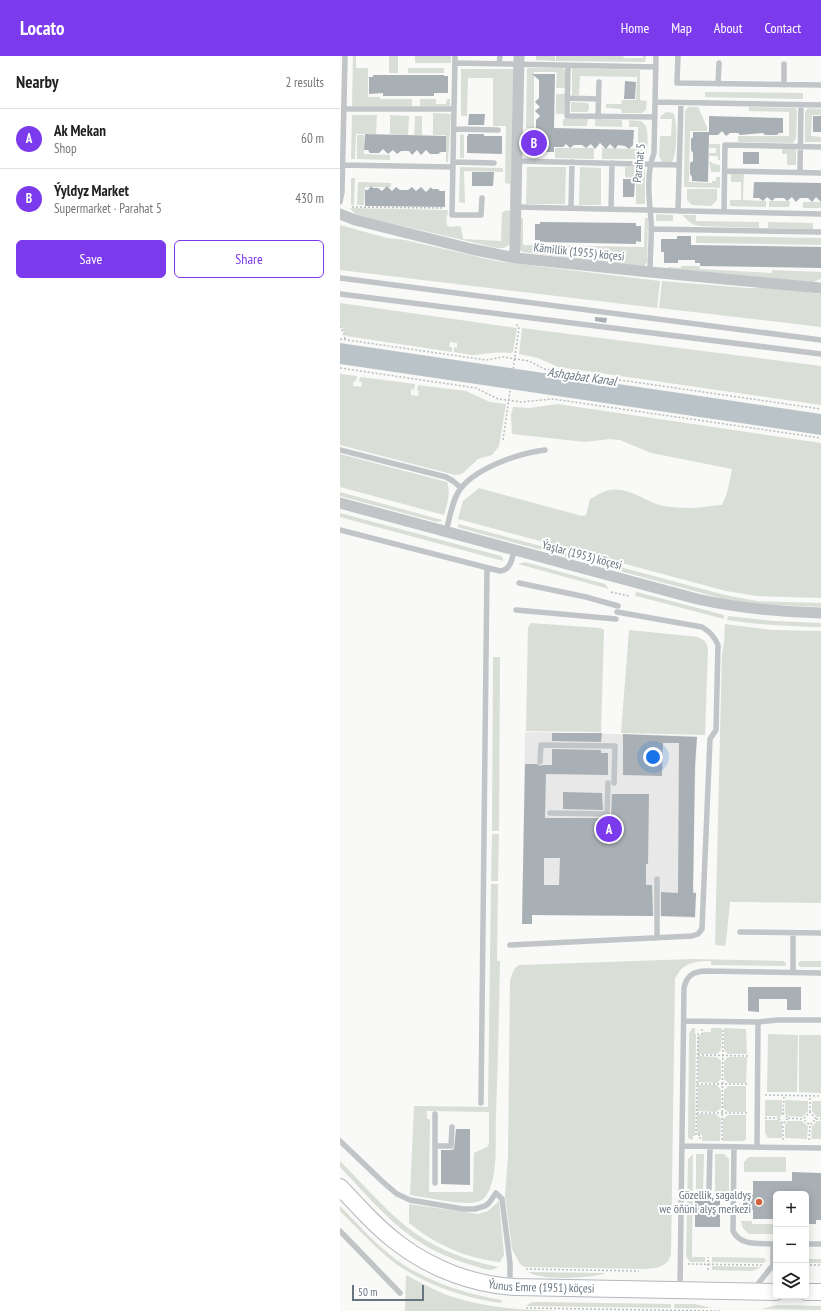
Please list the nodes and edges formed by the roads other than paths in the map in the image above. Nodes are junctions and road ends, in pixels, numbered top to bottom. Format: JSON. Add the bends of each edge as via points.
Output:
{"nodes":[{"id":1,"x":345,"y":56,"type":"edge"},
{"id":2,"x":455,"y":56,"type":"edge"},
{"id":3,"x":500,"y":56,"type":"edge"},
{"id":4,"x":656,"y":56,"type":"edge"},
{"id":5,"x":678,"y":56,"type":"edge"},
{"id":6,"x":519,"y":60,"type":"edge"},
{"id":7,"x":455,"y":63,"type":"junction"},
{"id":8,"x":719,"y":63,"type":"dead end"},
{"id":9,"x":499,"y":64,"type":"junction"},
{"id":10,"x":784,"y":64,"type":"dead end"},
{"id":11,"x":568,"y":65,"type":"junction"},
{"id":12,"x":656,"y":67,"type":"junction"},
{"id":13,"x":598,"y":82,"type":"dead end"},
{"id":14,"x":718,"y":84,"type":"junction"},
{"id":15,"x":784,"y":85,"type":"junction"},
{"id":16,"x":821,"y":85,"type":"edge"},
{"id":17,"x":567,"y":98,"type":"junction"},
{"id":18,"x":598,"y":98,"type":"junction"},
{"id":19,"x":342,"y":99,"type":"edge"},
{"id":20,"x":655,"y":102,"type":"junction"},
{"id":21,"x":681,"y":103,"type":"junction"},
{"id":22,"x":802,"y":105,"type":"junction"},
{"id":23,"x":821,"y":105,"type":"edge"},
{"id":24,"x":344,"y":109,"type":"junction"},
{"id":25,"x":454,"y":109,"type":"junction"},
{"id":26,"x":598,"y":116,"type":"junction"},
{"id":27,"x":655,"y":117,"type":"junction"},
{"id":28,"x":454,"y":129,"type":"junction"},
{"id":29,"x":498,"y":130,"type":"dead end"},
{"id":30,"x":801,"y":146,"type":"junction"},
{"id":31,"x":821,"y":147,"type":"edge"},
{"id":32,"x":517,"y":161,"type":"junction"},
{"id":33,"x":342,"y":162,"type":"edge"},
{"id":34,"x":572,"y":162,"type":"junction"},
{"id":35,"x":494,"y":163,"type":"dead end"},
{"id":36,"x":612,"y":163,"type":"junction"},
{"id":37,"x":650,"y":164,"type":"junction"},
{"id":38,"x":453,"y":165,"type":"junction"},
{"id":39,"x":679,"y":165,"type":"junction"},
{"id":40,"x":725,"y":171,"type":"junction"},
{"id":41,"x":800,"y":172,"type":"junction"},
{"id":42,"x":821,"y":173,"type":"edge"},
{"id":43,"x":482,"y":198,"type":"dead end"},
{"id":44,"x":340,"y":202,"type":"edge"},
{"id":45,"x":516,"y":207,"type":"junction"},
{"id":46,"x":571,"y":208,"type":"junction"},
{"id":47,"x":611,"y":209,"type":"junction"},
{"id":48,"x":649,"y":210,"type":"junction"},
{"id":49,"x":678,"y":211,"type":"junction"},
{"id":50,"x":724,"y":212,"type":"junction"},
{"id":51,"x":340,"y":214,"type":"edge"},
{"id":52,"x":821,"y":214,"type":"edge"},
{"id":53,"x":651,"y":229,"type":"junction"},
{"id":54,"x":821,"y":232,"type":"edge"},
{"id":55,"x":514,"y":258,"type":"junction"},
{"id":56,"x":650,"y":272,"type":"junction"},
{"id":57,"x":340,"y":278,"type":"edge"},
{"id":58,"x":821,"y":288,"type":"edge"},
{"id":59,"x":340,"y":294,"type":"edge"},
{"id":60,"x":821,"y":340,"type":"edge"},
{"id":61,"x":821,"y":354,"type":"edge"},
{"id":62,"x":340,"y":450,"type":"edge"},
{"id":63,"x":545,"y":450,"type":"dead end"},
{"id":64,"x":461,"y":488,"type":"junction"},
{"id":65,"x":340,"y":503,"type":"edge"},
{"id":66,"x":340,"y":530,"type":"edge"},
{"id":67,"x":446,"y":531,"type":"junction"},
{"id":68,"x":514,"y":550,"type":"junction"},
{"id":69,"x":487,"y":568,"type":"junction"},
{"id":70,"x":519,"y":583,"type":"dead end"},
{"id":71,"x":618,"y":606,"type":"dead end"},
{"id":72,"x":516,"y":610,"type":"dead end"},
{"id":73,"x":616,"y":612,"type":"dead end"},
{"id":74,"x":821,"y":613,"type":"edge"},
{"id":75,"x":616,"y":619,"type":"dead end"},
{"id":76,"x":540,"y":762,"type":"dead end"},
{"id":77,"x":608,"y":783,"type":"dead end"},
{"id":78,"x":614,"y":783,"type":"dead end"},
{"id":79,"x":550,"y":813,"type":"dead end"},
{"id":80,"x":657,"y":879,"type":"dead end"},
{"id":81,"x":740,"y":932,"type":"dead end"},
{"id":82,"x":793,"y":933,"type":"junction"},
{"id":83,"x":821,"y":933,"type":"edge"},
{"id":84,"x":657,"y":938,"type":"junction"},
{"id":85,"x":510,"y":945,"type":"dead end"},
{"id":86,"x":793,"y":972,"type":"junction"},
{"id":87,"x":821,"y":973,"type":"edge"},
{"id":88,"x":821,"y":1020,"type":"edge"},
{"id":89,"x":684,"y":1021,"type":"junction"},
{"id":90,"x":758,"y":1022,"type":"junction"},
{"id":91,"x":481,"y":1103,"type":"dead end"},
{"id":92,"x":435,"y":1114,"type":"dead end"},
{"id":93,"x":452,"y":1127,"type":"dead end"},
{"id":94,"x":340,"y":1141,"type":"edge"},
{"id":95,"x":435,"y":1146,"type":"junction"},
{"id":96,"x":682,"y":1146,"type":"junction"},
{"id":97,"x":710,"y":1147,"type":"junction"},
{"id":98,"x":734,"y":1147,"type":"junction"},
{"id":99,"x":757,"y":1147,"type":"junction"},
{"id":100,"x":821,"y":1148,"type":"edge"},
{"id":101,"x":435,"y":1183,"type":"dead end"},
{"id":102,"x":340,"y":1187,"type":"edge"},
{"id":103,"x":709,"y":1189,"type":"dead end"},
{"id":104,"x":340,"y":1231,"type":"edge"},
{"id":105,"x":773,"y":1244,"type":"edge"},
{"id":106,"x":809,"y":1244,"type":"edge"},
{"id":107,"x":821,"y":1244,"type":"edge"},
{"id":108,"x":773,"y":1263,"type":"edge"},
{"id":109,"x":510,"y":1287,"type":"junction"},
{"id":110,"x":680,"y":1290,"type":"junction"},
{"id":111,"x":753,"y":1291,"type":"junction"},
{"id":112,"x":773,"y":1292,"type":"edge"},
{"id":113,"x":809,"y":1292,"type":"edge"},
{"id":114,"x":821,"y":1292,"type":"edge"},
{"id":115,"x":400,"y":1293,"type":"dead end"}],
"edges":[{"from":1,"to":19,"type":"lane"},
{"from":2,"to":7,"type":"lane"},
{"from":3,"to":9,"type":"lane"},
{"from":4,"to":12,"type":"lane","name":"Parahat 5"},
{"from":5,"to":14,"type":"lane","via":[[677,83]]},
{"from":6,"to":9,"type":"lane"},
{"from":6,"to":11,"type":"lane"},
{"from":6,"to":32,"type":"street"},
{"from":7,"to":9,"type":"lane"},
{"from":7,"to":25,"type":"lane"},
{"from":8,"to":14,"type":"lane"},
{"from":10,"to":15,"type":"lane"},
{"from":11,"to":12,"type":"lane"},
{"from":11,"to":17,"type":"lane"},
{"from":12,"to":20,"type":"lane","name":"Parahat 5"},
{"from":13,"to":18,"type":"lane"},
{"from":14,"to":15,"type":"lane"},
{"from":15,"to":16,"type":"lane"},
{"from":17,"to":18,"type":"lane"},
{"from":17,"to":26,"type":"lane","via":[[567,116]]},
{"from":18,"to":26,"type":"lane"},
{"from":19,"to":24,"type":"lane"},
{"from":20,"to":21,"type":"lane"},
{"from":20,"to":27,"type":"lane","name":"Parahat 5"},
{"from":21,"to":22,"type":"lane"},
{"from":21,"to":39,"type":"lane"},
{"from":22,"to":23,"type":"lane"},
{"from":22,"to":30,"type":"lane"},
{"from":24,"to":25,"type":"lane"},
{"from":24,"to":33,"type":"lane"},
{"from":25,"to":28,"type":"lane"},
{"from":26,"to":27,"type":"lane"},
{"from":27,"to":37,"type":"lane","name":"Parahat 5","via":[[654,153]]},
{"from":28,"to":29,"type":"lane"},
{"from":28,"to":38,"type":"lane"},
{"from":30,"to":31,"type":"lane"},
{"from":30,"to":40,"type":"lane","via":[[726,145]]},
{"from":30,"to":41,"type":"lane"},
{"from":32,"to":34,"type":"lane"},
{"from":32,"to":45,"type":"street"},
{"from":33,"to":38,"type":"lane"},
{"from":33,"to":44,"type":"lane"},
{"from":34,"to":36,"type":"lane"},
{"from":34,"to":46,"type":"lane"},
{"from":35,"to":38,"type":"lane"},
{"from":36,"to":37,"type":"lane"},
{"from":36,"to":47,"type":"lane"},
{"from":37,"to":39,"type":"lane"},
{"from":37,"to":48,"type":"lane","name":"Parahat 5"},
{"from":38,"to":43,"type":"lane","via":[[452,215],[481,215]]},
{"from":39,"to":49,"type":"lane"},
{"from":40,"to":41,"type":"lane"},
{"from":40,"to":50,"type":"lane"},
{"from":41,"to":42,"type":"lane"},
{"from":45,"to":46,"type":"lane"},
{"from":45,"to":55,"type":"street"},
{"from":46,"to":47,"type":"lane"},
{"from":47,"to":48,"type":"lane"},
{"from":48,"to":49,"type":"lane"},
{"from":48,"to":53,"type":"lane","name":"Parahat 5"},
{"from":49,"to":50,"type":"lane"},
{"from":50,"to":52,"type":"lane"},
{"from":51,"to":55,"type":"street","name":"Kämillik (1955) köçesi","via":[[355,220]]},
{"from":53,"to":54,"type":"lane"},
{"from":53,"to":56,"type":"lane","name":"Parahat 5"},
{"from":55,"to":56,"type":"street","name":"Kämillik (1955) köçesi"},
{"from":56,"to":58,"type":"street","name":"Kämillik (1955) köçesi"},
{"from":57,"to":60,"type":"lane"},
{"from":59,"to":61,"type":"lane"},
{"from":62,"to":64,"type":"lane","via":[[446,477]]},
{"from":63,"to":64,"type":"lane","via":[[508,459],[470,479]]},
{"from":64,"to":67,"type":"lane","via":[[456,496]]},
{"from":65,"to":67,"type":"street","name":"Ýaşlar (1953) köçesi"},
{"from":66,"to":69,"type":"lane"},
{"from":67,"to":68,"type":"street","name":"Ýaşlar (1953) köçesi"},
{"from":68,"to":69,"type":"lane","via":[[510,565],[505,571]]},
{"from":68,"to":74,"type":"street","name":"Ýaşlar (1953) köçesi","via":[[730,606],[780,612]]},
{"from":69,"to":91,"type":"lane"},
{"from":70,"to":71,"type":"lane"},
{"from":72,"to":75,"type":"lane"},
{"from":73,"to":84,"type":"lane","via":[[702,626],[715,637],[718,645],[716,730],[710,739],[702,929],[692,936]]},
{"from":76,"to":78,"type":"lane","via":[[541,745],[615,746]]},
{"from":77,"to":79,"type":"lane","via":[[607,814]]},
{"from":80,"to":84,"type":"lane"},
{"from":81,"to":82,"type":"lane"},
{"from":82,"to":83,"type":"lane"},
{"from":82,"to":86,"type":"lane"},
{"from":84,"to":85,"type":"lane"},
{"from":86,"to":87,"type":"lane"},
{"from":86,"to":89,"type":"lane","via":[[696,972],[688,977],[684,988]]},
{"from":88,"to":90,"type":"lane"},
{"from":89,"to":90,"type":"lane"},
{"from":89,"to":96,"type":"lane"},
{"from":90,"to":99,"type":"lane"},
{"from":92,"to":95,"type":"lane"},
{"from":93,"to":95,"type":"lane","via":[[451,1146]]},
{"from":94,"to":109,"type":"lane","via":[[384,1183],[410,1200],[476,1209],[489,1203],[496,1192],[502,1199],[509,1250]]},
{"from":95,"to":101,"type":"lane"},
{"from":96,"to":97,"type":"lane"},
{"from":96,"to":110,"type":"lane"},
{"from":97,"to":98,"type":"lane"},
{"from":97,"to":103,"type":"lane"},
{"from":98,"to":99,"type":"lane"},
{"from":98,"to":105,"type":"lane","via":[[733,1231],[738,1238],[746,1242]]},
{"from":99,"to":100,"type":"lane"},
{"from":102,"to":109,"type":"street","name":"Ýunus Emre (1951) köçesi","via":[[390,1237],[422,1260],[468,1279]]},
{"from":104,"to":115,"type":"lane"},
{"from":106,"to":107,"type":"lane"},
{"from":108,"to":111,"type":"lane"},
{"from":109,"to":110,"type":"street","name":"Ýunus Emre (1951) köçesi"},
{"from":110,"to":111,"type":"street","name":"Ýunus Emre (1951) köçesi"},
{"from":111,"to":112,"type":"street","name":"Ýunus Emre (1951) köçesi"},
{"from":113,"to":114,"type":"street"}]}
